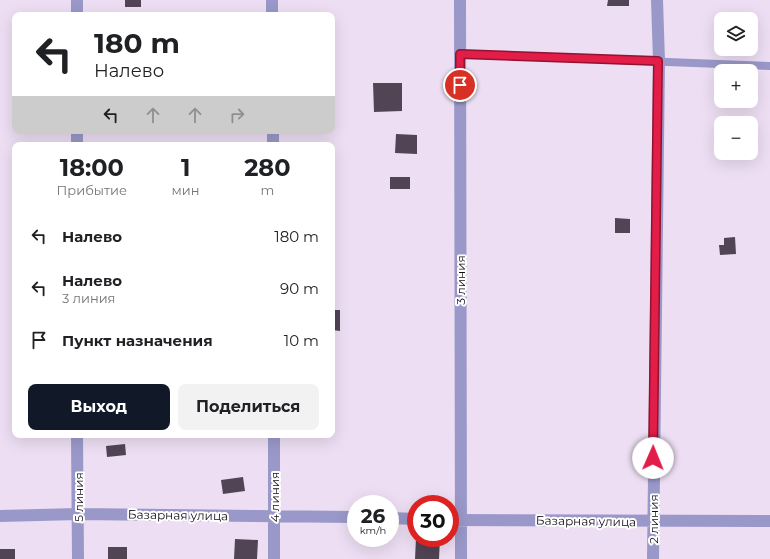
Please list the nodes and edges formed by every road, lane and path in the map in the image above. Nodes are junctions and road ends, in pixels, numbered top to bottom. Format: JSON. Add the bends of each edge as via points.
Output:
{"nodes":[{"id":1,"x":77,"y":0,"type":"edge"},
{"id":2,"x":272,"y":0,"type":"edge"},
{"id":3,"x":460,"y":0,"type":"edge"},
{"id":4,"x":657,"y":0,"type":"edge"},
{"id":5,"x":77,"y":12,"type":"edge"},
{"id":6,"x":272,"y":12,"type":"edge"},
{"id":7,"x":460,"y":54,"type":"junction"},
{"id":8,"x":658,"y":61,"type":"junction"},
{"id":9,"x":770,"y":66,"type":"edge"},
{"id":10,"x":77,"y":438,"type":"edge"},
{"id":11,"x":274,"y":438,"type":"edge"},
{"id":12,"x":455,"y":495,"type":"edge"},
{"id":13,"x":78,"y":514,"type":"junction"},
{"id":14,"x":0,"y":516,"type":"edge"},
{"id":15,"x":274,"y":516,"type":"junction"},
{"id":16,"x":347,"y":517,"type":"edge"},
{"id":17,"x":459,"y":520,"type":"edge"},
{"id":18,"x":770,"y":521,"type":"edge"},
{"id":19,"x":652,"y":522,"type":"junction"},
{"id":20,"x":459,"y":546,"type":"edge"},
{"id":21,"x":78,"y":559,"type":"edge"},
{"id":22,"x":274,"y":559,"type":"edge"},
{"id":23,"x":461,"y":559,"type":"edge"},
{"id":24,"x":653,"y":559,"type":"edge"}],
"edges":[{"from":1,"to":5,"type":"street"},
{"from":2,"to":6,"type":"street"},
{"from":3,"to":7,"type":"street","name":"3 линия"},
{"from":4,"to":8,"type":"street","name":"2 линия"},
{"from":7,"to":8,"type":"lane"},
{"from":7,"to":12,"type":"street","name":"3 линия"},
{"from":8,"to":9,"type":"lane"},
{"from":8,"to":19,"type":"street","name":"2 линия"},
{"from":10,"to":13,"type":"street","name":"5 линия"},
{"from":11,"to":15,"type":"street","name":"4 линия"},
{"from":13,"to":14,"type":"street","name":"Базарная улица"},
{"from":13,"to":15,"type":"street","name":"Базарная улица"},
{"from":13,"to":21,"type":"street","name":"5 линия"},
{"from":15,"to":16,"type":"street","name":"Базарная улица"},
{"from":15,"to":22,"type":"street","name":"4 линия"},
{"from":17,"to":19,"type":"street","name":"Базарная улица"},
{"from":18,"to":19,"type":"street","name":"Базарная улица"},
{"from":19,"to":24,"type":"street","name":"2 линия"},
{"from":20,"to":23,"type":"street","name":"3 линия"}]}
